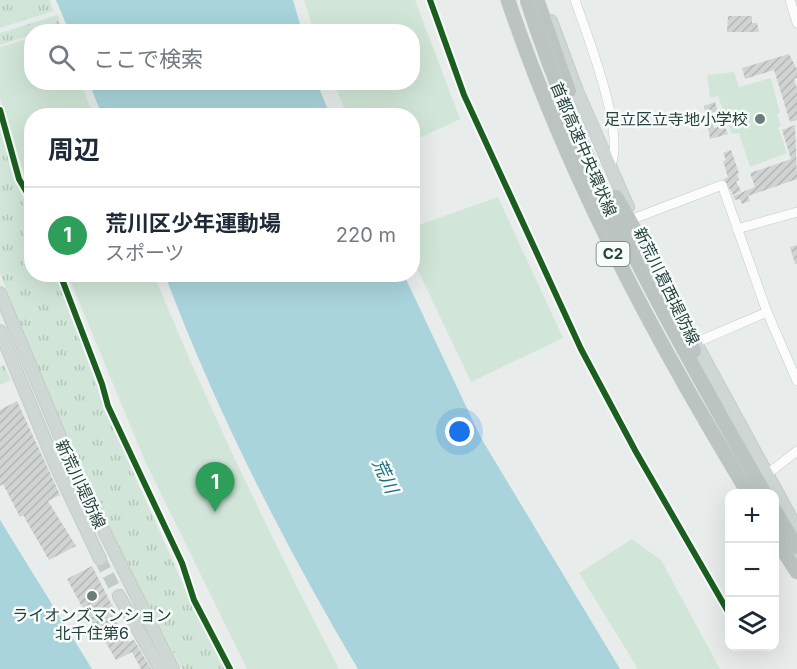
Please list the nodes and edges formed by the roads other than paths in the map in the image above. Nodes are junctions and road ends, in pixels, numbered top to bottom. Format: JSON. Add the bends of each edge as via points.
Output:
{"nodes":[{"id":1,"x":508,"y":0,"type":"edge"},
{"id":2,"x":537,"y":0,"type":"edge"},
{"id":3,"x":544,"y":0,"type":"edge"},
{"id":4,"x":574,"y":0,"type":"edge"},
{"id":5,"x":790,"y":0,"type":"edge"},
{"id":6,"x":520,"y":4,"type":"edge"},
{"id":7,"x":797,"y":23,"type":"edge"},
{"id":8,"x":609,"y":168,"type":"junction"},
{"id":9,"x":797,"y":212,"type":"edge"},
{"id":10,"x":633,"y":219,"type":"junction"},
{"id":11,"x":615,"y":227,"type":"junction"},
{"id":12,"x":737,"y":229,"type":"junction"},
{"id":13,"x":0,"y":293,"type":"edge"},
{"id":14,"x":767,"y":312,"type":"junction"},
{"id":15,"x":0,"y":331,"type":"edge"},
{"id":16,"x":695,"y":343,"type":"junction"},
{"id":17,"x":797,"y":381,"type":"edge"},
{"id":18,"x":797,"y":451,"type":"edge"},
{"id":19,"x":766,"y":476,"type":"junction"},
{"id":20,"x":751,"y":489,"type":"edge"},
{"id":21,"x":764,"y":489,"type":"edge"},
{"id":22,"x":764,"y":489,"type":"edge"},
{"id":23,"x":779,"y":516,"type":"edge"},
{"id":24,"x":779,"y":519,"type":"edge"},
{"id":25,"x":779,"y":529,"type":"edge"},
{"id":26,"x":786,"y":532,"type":"edge"},
{"id":27,"x":797,"y":546,"type":"edge"},
{"id":28,"x":797,"y":558,"type":"edge"},
{"id":29,"x":100,"y":559,"type":"tunnel mouth"},
{"id":30,"x":797,"y":572,"type":"edge"},
{"id":31,"x":119,"y":596,"type":"tunnel mouth"},
{"id":32,"x":160,"y":669,"type":"edge"},
{"id":33,"x":173,"y":669,"type":"edge"}],
"edges":[{"from":1,"to":20,"type":"highway","name":"首都高速中央環状線","number":"C2","via":[[544,100],[598,224],[669,359]]},
{"from":2,"to":21,"type":"highway","bridge":true,"via":[[569,91],[619,204]]},
{"from":3,"to":8,"type":"main road","name":"新荒川葛西堤防線"},
{"from":4,"to":8,"type":"street","via":[[602,76],[616,151]]},
{"from":5,"to":7,"type":"street"},
{"from":6,"to":11,"type":"main road","name":"新荒川葛西堤防線","via":[[549,99],[601,213]]},
{"from":6,"to":20,"type":"highway","bridge":true,"via":[[557,107],[602,212]]},
{"from":6,"to":22,"type":"highway","name":"首都高速中央環状線","number":"C2","bridge":true,"via":[[627,242],[684,351]]},
{"from":8,"to":10,"type":"main road","name":"新荒川葛西堤防線"},
{"from":9,"to":12,"type":"street"},
{"from":10,"to":11,"type":"street"},
{"from":10,"to":12,"type":"street","via":[[722,185]]},
{"from":10,"to":16,"type":"main road","name":"新荒川葛西堤防線"},
{"from":11,"to":20,"type":"main road","name":"新荒川葛西堤防線"},
{"from":12,"to":14,"type":"street"},
{"from":13,"to":33,"type":"main road","name":"新荒川堤防線","via":[[77,477]]},
{"from":14,"to":16,"type":"street"},
{"from":14,"to":17,"type":"street"},
{"from":15,"to":29,"type":"main road","name":"新荒川堤防線","via":[[55,464]]},
{"from":16,"to":19,"type":"main road","name":"新荒川葛西堤防線"},
{"from":18,"to":19,"type":"street"},
{"from":19,"to":20,"type":"street"},
{"from":19,"to":26,"type":"main road","name":"新荒川葛西堤防線"},
{"from":23,"to":26,"type":"highway"},
{"from":24,"to":26,"type":"highway"},
{"from":25,"to":28,"type":"main road"},
{"from":26,"to":27,"type":"highway"},
{"from":26,"to":30,"type":"highway"},
{"from":31,"to":32,"type":"main road"}]}
